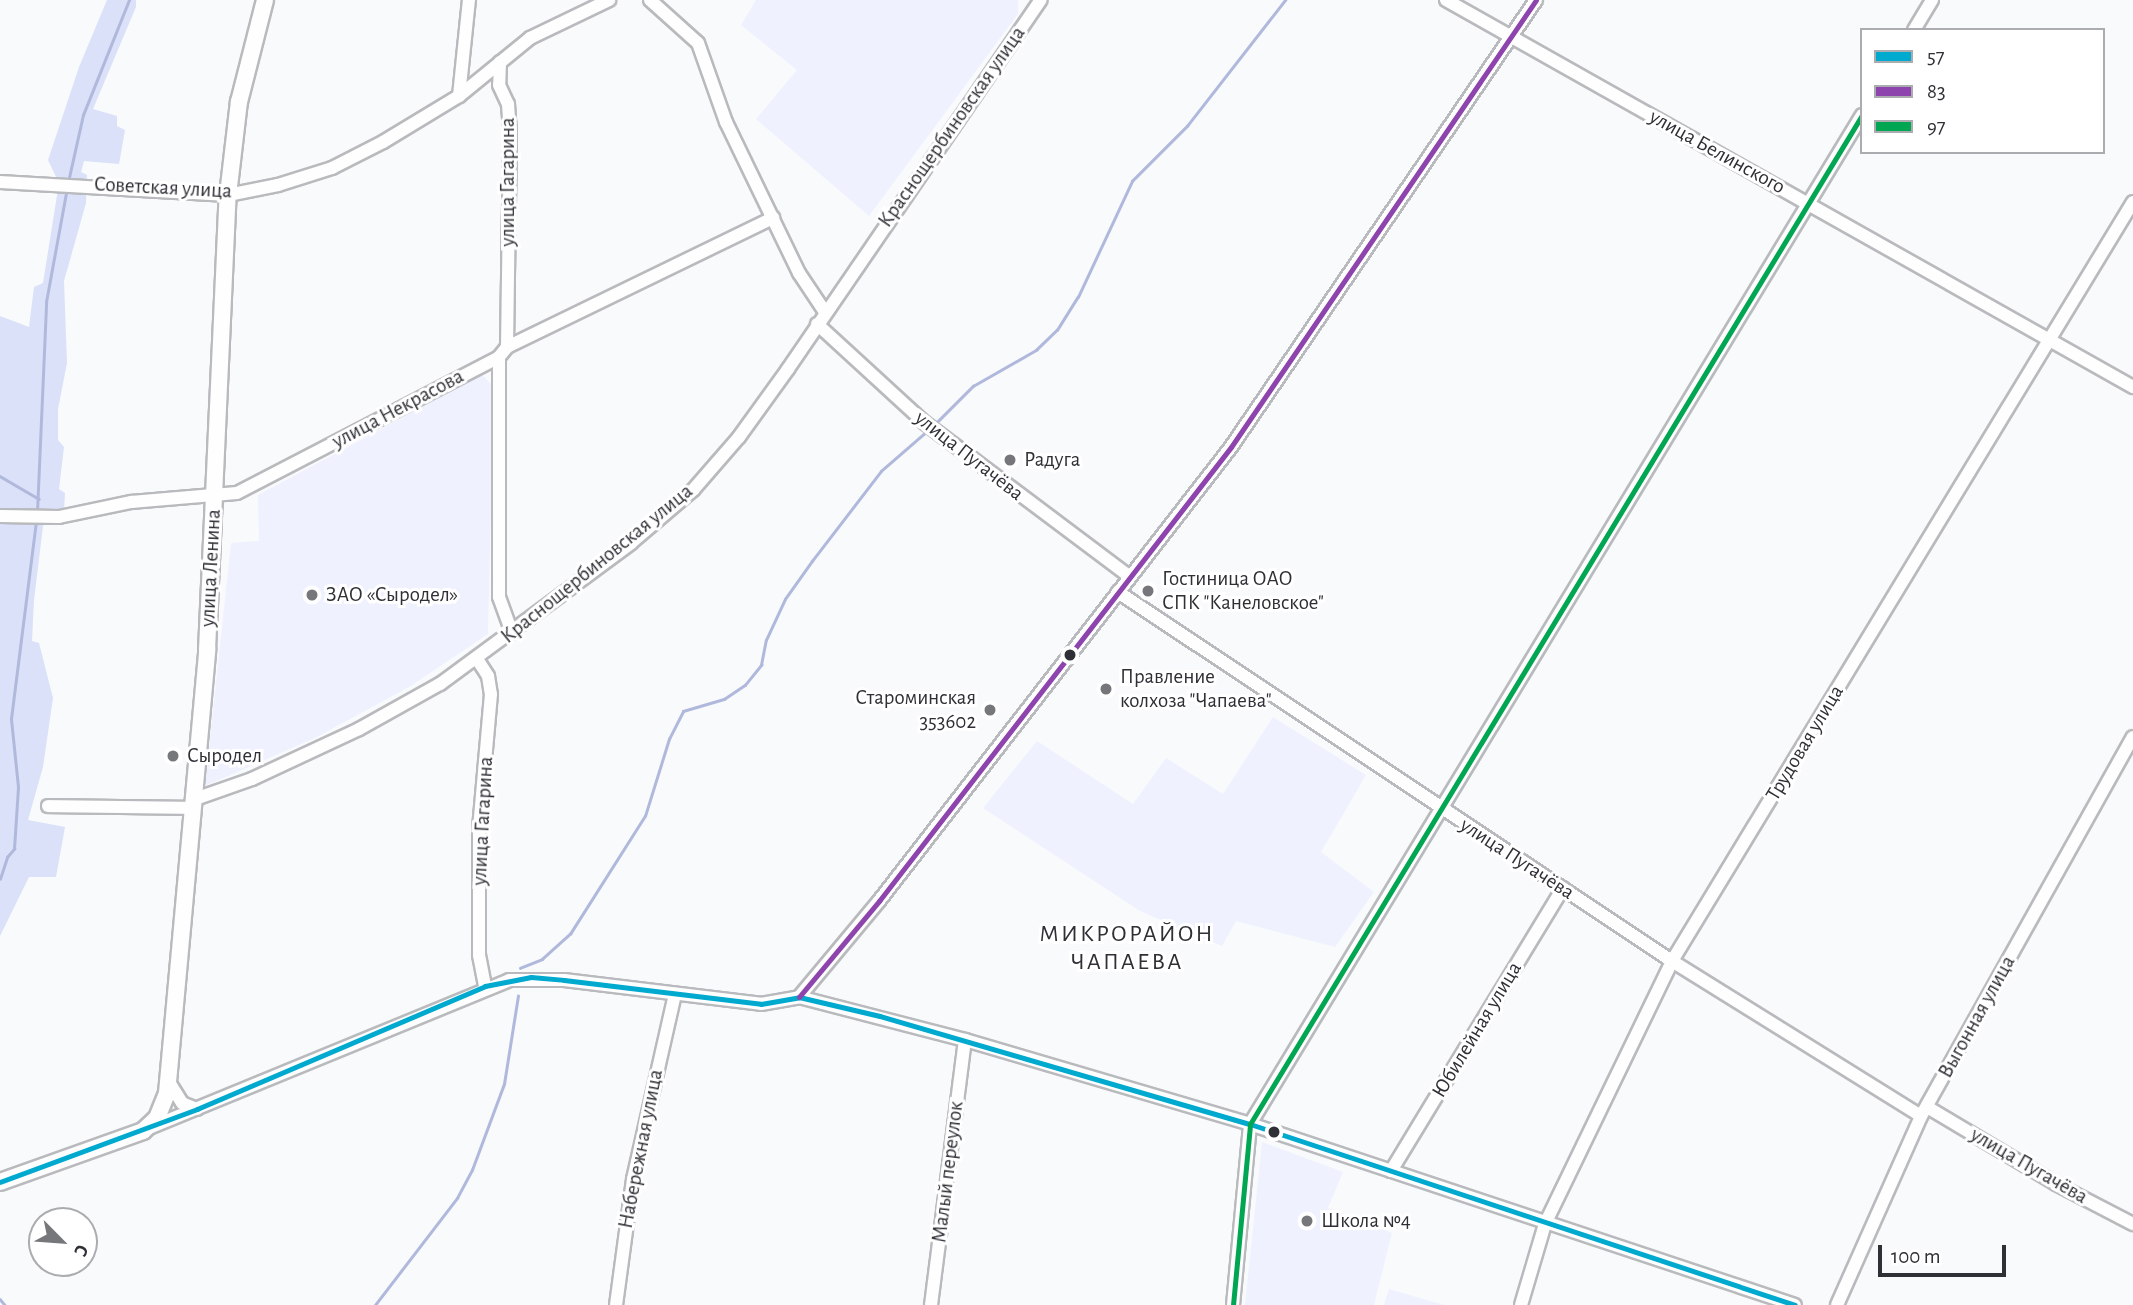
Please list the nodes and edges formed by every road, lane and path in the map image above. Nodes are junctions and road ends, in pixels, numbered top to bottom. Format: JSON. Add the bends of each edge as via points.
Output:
{"nodes":[{"id":1,"x":265,"y":0,"type":"edge"},
{"id":2,"x":469,"y":0,"type":"edge"},
{"id":3,"x":609,"y":0,"type":"edge"},
{"id":4,"x":650,"y":0,"type":"edge"},
{"id":5,"x":1041,"y":0,"type":"edge"},
{"id":6,"x":1446,"y":0,"type":"edge"},
{"id":7,"x":1536,"y":0,"type":"edge"},
{"id":8,"x":1932,"y":0,"type":"edge"},
{"id":9,"x":1915,"y":28,"type":"edge"},
{"id":10,"x":1512,"y":37,"type":"junction"},
{"id":11,"x":500,"y":62,"type":"junction"},
{"id":12,"x":459,"y":96,"type":"junction"},
{"id":13,"x":1860,"y":118,"type":"edge"},
{"id":14,"x":0,"y":182,"type":"edge"},
{"id":15,"x":228,"y":195,"type":"junction"},
{"id":16,"x":2133,"y":202,"type":"edge"},
{"id":17,"x":1808,"y":203,"type":"junction"},
{"id":18,"x":773,"y":218,"type":"junction"},
{"id":19,"x":821,"y":318,"type":"junction"},
{"id":20,"x":2051,"y":340,"type":"junction"},
{"id":21,"x":503,"y":352,"type":"junction"},
{"id":22,"x":478,"y":367,"type":"junction"},
{"id":23,"x":500,"y":380,"type":"junction"},
{"id":24,"x":2133,"y":387,"type":"edge"},
{"id":25,"x":215,"y":498,"type":"junction"},
{"id":26,"x":0,"y":516,"type":"edge"},
{"id":27,"x":1130,"y":576,"type":"junction"},
{"id":28,"x":1118,"y":592,"type":"junction"},
{"id":29,"x":512,"y":633,"type":"junction"},
{"id":30,"x":477,"y":659,"type":"junction"},
{"id":31,"x":2133,"y":737,"type":"edge"},
{"id":32,"x":194,"y":804,"type":"junction"},
{"id":33,"x":48,"y":806,"type":"dead end"},
{"id":34,"x":1441,"y":810,"type":"junction"},
{"id":35,"x":1563,"y":888,"type":"junction"},
{"id":36,"x":1672,"y":961,"type":"junction"},
{"id":37,"x":485,"y":986,"type":"junction"},
{"id":38,"x":675,"y":994,"type":"junction"},
{"id":39,"x":799,"y":997,"type":"junction"},
{"id":40,"x":965,"y":1040,"type":"junction"},
{"id":41,"x":169,"y":1082,"type":"junction"},
{"id":42,"x":197,"y":1109,"type":"junction"},
{"id":43,"x":1924,"y":1111,"type":"junction"},
{"id":44,"x":1250,"y":1124,"type":"junction"},
{"id":45,"x":142,"y":1131,"type":"junction"},
{"id":46,"x":1391,"y":1171,"type":"junction"},
{"id":47,"x":0,"y":1182,"type":"edge"},
{"id":48,"x":1545,"y":1224,"type":"junction"},
{"id":49,"x":2133,"y":1224,"type":"edge"},
{"id":50,"x":616,"y":1305,"type":"edge"},
{"id":51,"x":931,"y":1305,"type":"edge"},
{"id":52,"x":1233,"y":1305,"type":"edge"},
{"id":53,"x":1521,"y":1305,"type":"edge"},
{"id":54,"x":1795,"y":1305,"type":"edge"},
{"id":55,"x":1837,"y":1305,"type":"edge"}],
"edges":[{"from":1,"to":15,"type":"main road","name":"улица Ленина","via":[[239,102]]},
{"from":2,"to":12,"type":"street"},
{"from":3,"to":11,"type":"street","via":[[530,38]]},
{"from":4,"to":18,"type":"street","name":"улица Пугачёва","via":[[680,22],[698,43],[726,122]]},
{"from":5,"to":19,"type":"street","name":"Краснощербиновская улица"},
{"from":6,"to":10,"type":"street","name":"улица Белинского"},
{"from":7,"to":10,"type":"street"},
{"from":8,"to":9,"type":"street"},
{"from":10,"to":17,"type":"street","name":"улица Белинского"},
{"from":10,"to":27,"type":"street","via":[[1231,447]]},
{"from":11,"to":12,"type":"street","name":"Советская улица"},
{"from":11,"to":21,"type":"street","name":"улица Гагарина","via":[[499,85],[508,104],[510,133]]},
{"from":12,"to":15,"type":"street","name":"Советская улица","via":[[332,168]]},
{"from":13,"to":17,"type":"street"},
{"from":14,"to":15,"type":"street","name":"Советская улица"},
{"from":15,"to":25,"type":"main road","name":"улица Ленина"},
{"from":16,"to":20,"type":"street","name":"Трудовая улица"},
{"from":17,"to":20,"type":"street","name":"улица Белинского"},
{"from":17,"to":34,"type":"street"},
{"from":18,"to":19,"type":"street","name":"улица Пугачёва"},
{"from":18,"to":21,"type":"street","name":"улица Некрасова"},
{"from":19,"to":27,"type":"street","name":"улица Пугачёва","via":[[925,423]]},
{"from":19,"to":29,"type":"street","name":"Краснощербиновская улица","via":[[739,437],[693,490]]},
{"from":20,"to":24,"type":"street","name":"улица Белинского"},
{"from":20,"to":36,"type":"street","name":"Трудовая улица"},
{"from":21,"to":22,"type":"street","name":"улица Некрасова"},
{"from":21,"to":23,"type":"street","name":"улица Гагарина"},
{"from":22,"to":23,"type":"street"},
{"from":22,"to":25,"type":"street","name":"улица Некрасова","via":[[243,490]]},
{"from":23,"to":29,"type":"street","name":"улица Гагарина","via":[[499,597]]},
{"from":25,"to":26,"type":"street","name":"улица Некрасова","via":[[131,502],[44,518]]},
{"from":25,"to":32,"type":"main road","name":"улица Ленина"},
{"from":27,"to":28,"type":"street"},
{"from":28,"to":34,"type":"street","name":"улица Пугачёва"},
{"from":28,"to":39,"type":"street","via":[[880,901]]},
{"from":29,"to":30,"type":"street","name":"Краснощербиновская улица"},
{"from":30,"to":32,"type":"street","name":"Краснощербиновская улица","via":[[359,729]]},
{"from":30,"to":37,"type":"street","name":"улица Гагарина","via":[[488,676],[491,694],[478,828],[479,955]]},
{"from":31,"to":43,"type":"street","name":"Выгонная улица"},
{"from":32,"to":33,"type":"street"},
{"from":32,"to":41,"type":"main road","name":"улица Ленина"},
{"from":34,"to":35,"type":"street","name":"улица Пугачёва"},
{"from":34,"to":44,"type":"street"},
{"from":35,"to":36,"type":"street","name":"улица Пугачёва"},
{"from":35,"to":46,"type":"street","name":"Юбилейная улица"},
{"from":36,"to":43,"type":"street","name":"улица Пугачёва"},
{"from":36,"to":48,"type":"street","name":"Трудовая улица"},
{"from":37,"to":38,"type":"street","via":[[531,977]]},
{"from":37,"to":42,"type":"street"},
{"from":38,"to":39,"type":"street","via":[[761,1004]]},
{"from":38,"to":50,"type":"street","name":"Набережная улица","via":[[633,1179]]},
{"from":39,"to":40,"type":"street"},
{"from":40,"to":44,"type":"street"},
{"from":40,"to":51,"type":"street","name":"Малый переулок"},
{"from":41,"to":42,"type":"street","via":[[182,1103]]},
{"from":41,"to":45,"type":"main road","name":"улица Ленина","via":[[161,1111]]},
{"from":42,"to":45,"type":"street"},
{"from":43,"to":49,"type":"street","name":"улица Пугачёва"},
{"from":43,"to":55,"type":"street","name":"Выгонная улица"},
{"from":44,"to":46,"type":"street"},
{"from":44,"to":52,"type":"street"},
{"from":45,"to":47,"type":"main road"},
{"from":46,"to":48,"type":"street"},
{"from":48,"to":53,"type":"street","name":"Трудовая улица"},
{"from":48,"to":54,"type":"street"}]}
